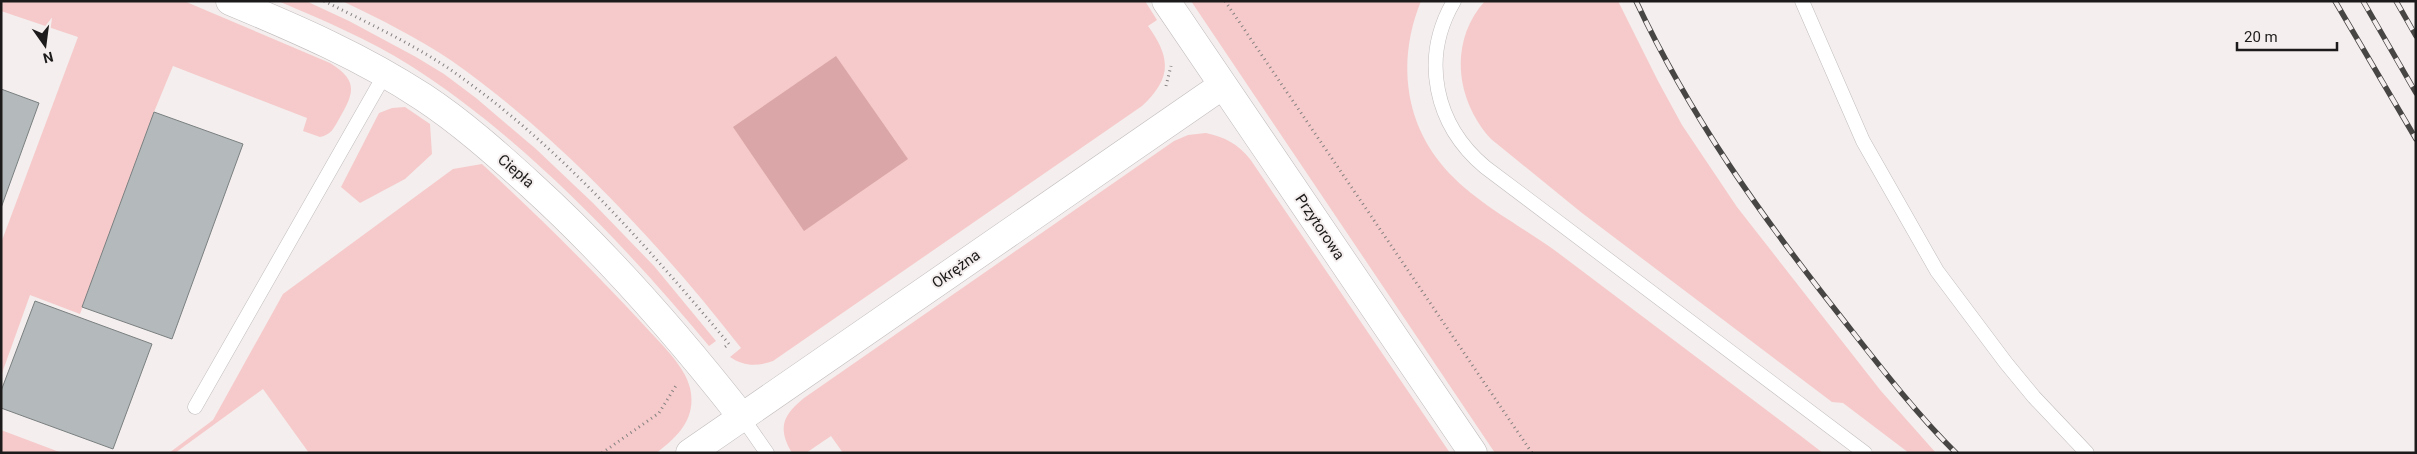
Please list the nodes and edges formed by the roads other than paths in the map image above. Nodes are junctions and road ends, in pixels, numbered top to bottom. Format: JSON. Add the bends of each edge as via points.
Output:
{"nodes":[{"id":1,"x":230,"y":1,"type":"edge"},
{"id":2,"x":1166,"y":1,"type":"edge"},
{"id":3,"x":1454,"y":1,"type":"edge"},
{"id":4,"x":1802,"y":1,"type":"edge"},
{"id":5,"x":385,"y":74,"type":"junction"},
{"id":6,"x":1223,"y":85,"type":"junction"},
{"id":7,"x":195,"y":407,"type":"dead end"},
{"id":8,"x":742,"y":417,"type":"junction"},
{"id":9,"x":690,"y":453,"type":"edge"},
{"id":10,"x":768,"y":453,"type":"edge"},
{"id":11,"x":1473,"y":453,"type":"edge"},
{"id":12,"x":1865,"y":453,"type":"edge"},
{"id":13,"x":2088,"y":453,"type":"edge"}],
"edges":[{"from":1,"to":5,"type":"street","name":"Ciepła","via":[[307,33]]},
{"from":2,"to":6,"type":"street","name":"Przytorowa"},
{"from":3,"to":12,"type":"lane","via":[[1440,34],[1436,73],[1442,109],[1468,152]]},
{"from":4,"to":13,"type":"lane","via":[[1863,141],[1937,271],[2034,397]]},
{"from":5,"to":7,"type":"lane"},
{"from":5,"to":8,"type":"street","name":"Ciepła","via":[[453,120],[546,199],[632,284]]},
{"from":6,"to":8,"type":"street","name":"Okrężna"},
{"from":6,"to":11,"type":"street","name":"Przytorowa"},
{"from":8,"to":9,"type":"street","name":"Okrężna"},
{"from":8,"to":10,"type":"lane"}]}
